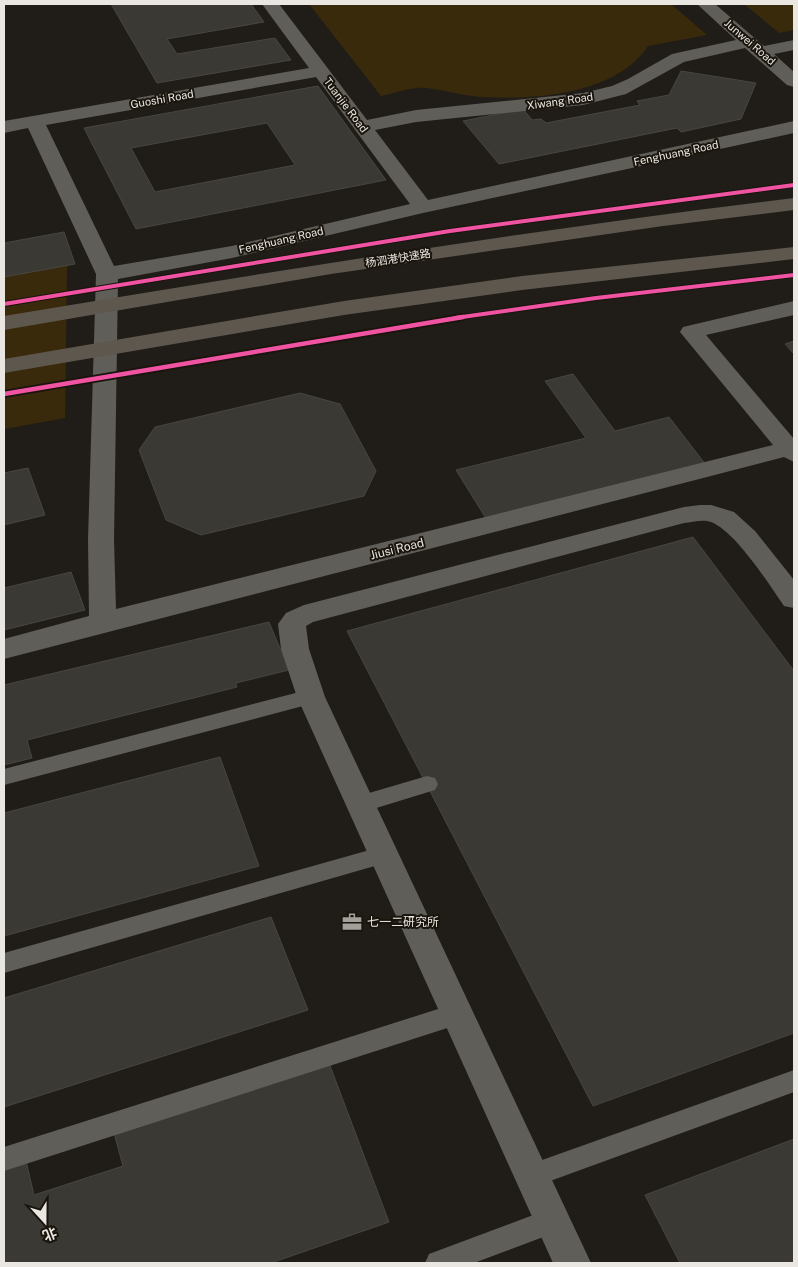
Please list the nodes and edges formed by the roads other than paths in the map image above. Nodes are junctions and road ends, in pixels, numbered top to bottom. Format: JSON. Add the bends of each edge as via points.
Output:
{"nodes":[{"id":1,"x":270,"y":4,"type":"edge"},
{"id":2,"x":705,"y":4,"type":"edge"},
{"id":3,"x":794,"y":45,"type":"edge"},
{"id":4,"x":755,"y":47,"type":"junction"},
{"id":5,"x":320,"y":71,"type":"junction"},
{"id":6,"x":794,"y":81,"type":"edge"},
{"id":7,"x":35,"y":122,"type":"junction"},
{"id":8,"x":362,"y":126,"type":"junction"},
{"id":9,"x":4,"y":128,"type":"edge"},
{"id":10,"x":794,"y":128,"type":"edge"},
{"id":11,"x":794,"y":204,"type":"edge"},
{"id":12,"x":423,"y":207,"type":"junction"},
{"id":13,"x":794,"y":253,"type":"edge"},
{"id":14,"x":107,"y":274,"type":"junction"},
{"id":15,"x":794,"y":308,"type":"edge"},
{"id":16,"x":4,"y":323,"type":"edge"},
{"id":17,"x":4,"y":366,"type":"edge"},
{"id":18,"x":792,"y":451,"type":"edge"},
{"id":19,"x":794,"y":599,"type":"edge"},
{"id":20,"x":103,"y":622,"type":"junction"},
{"id":21,"x":4,"y":650,"type":"edge"},
{"id":22,"x":311,"y":697,"type":"junction"},
{"id":23,"x":4,"y":777,"type":"edge"},
{"id":24,"x":427,"y":784,"type":"dead end"},
{"id":25,"x":360,"y":804,"type":"junction"},
{"id":26,"x":384,"y":855,"type":"junction"},
{"id":27,"x":4,"y":963,"type":"edge"},
{"id":28,"x":457,"y":1014,"type":"junction"},
{"id":29,"x":794,"y":1081,"type":"edge"},
{"id":30,"x":4,"y":1159,"type":"edge"},
{"id":31,"x":531,"y":1176,"type":"junction"},
{"id":32,"x":552,"y":1221,"type":"junction"},
{"id":33,"x":439,"y":1263,"type":"edge"},
{"id":34,"x":572,"y":1263,"type":"edge"}],
"edges":[{"from":1,"to":5,"type":"street","name":"Tuanjie Road"},
{"from":2,"to":4,"type":"street","name":"Junwei Road"},
{"from":3,"to":4,"type":"street","name":"Xiwang Road"},
{"from":4,"to":6,"type":"street","name":"Junwei Road"},
{"from":4,"to":8,"type":"street","name":"Xiwang Road","via":[[678,58],[619,90],[584,99],[416,116]]},
{"from":5,"to":7,"type":"street","name":"Guoshi Road"},
{"from":5,"to":8,"type":"street","name":"Tuanjie Road"},
{"from":7,"to":9,"type":"street","name":"Guoshi Road"},
{"from":7,"to":14,"type":"street"},
{"from":8,"to":12,"type":"street","name":"Tuanjie Road"},
{"from":10,"to":12,"type":"street","name":"Fenghuang Road"},
{"from":11,"to":16,"type":"highway","name":"杨泗港快速路","via":[[351,265]]},
{"from":12,"to":14,"type":"street","name":"Fenghuang Road","via":[[199,258]]},
{"from":13,"to":17,"type":"highway","via":[[522,283],[364,305]]},
{"from":14,"to":20,"type":"street","via":[[101,540]]},
{"from":15,"to":18,"type":"street","via":[[690,332]]},
{"from":18,"to":20,"type":"street","name":"Jiusi Road"},
{"from":19,"to":22,"type":"street","via":[[728,519],[702,512],[684,515],[296,619],[292,624],[292,635]]},
{"from":20,"to":21,"type":"street","name":"Jiusi Road"},
{"from":22,"to":23,"type":"lane"},
{"from":22,"to":25,"type":"street"},
{"from":24,"to":25,"type":"lane"},
{"from":25,"to":26,"type":"street"},
{"from":26,"to":27,"type":"lane"},
{"from":26,"to":28,"type":"street"},
{"from":28,"to":30,"type":"lane"},
{"from":28,"to":31,"type":"street"},
{"from":29,"to":31,"type":"lane"},
{"from":31,"to":32,"type":"street"},
{"from":32,"to":33,"type":"lane"},
{"from":32,"to":34,"type":"street"}]}
